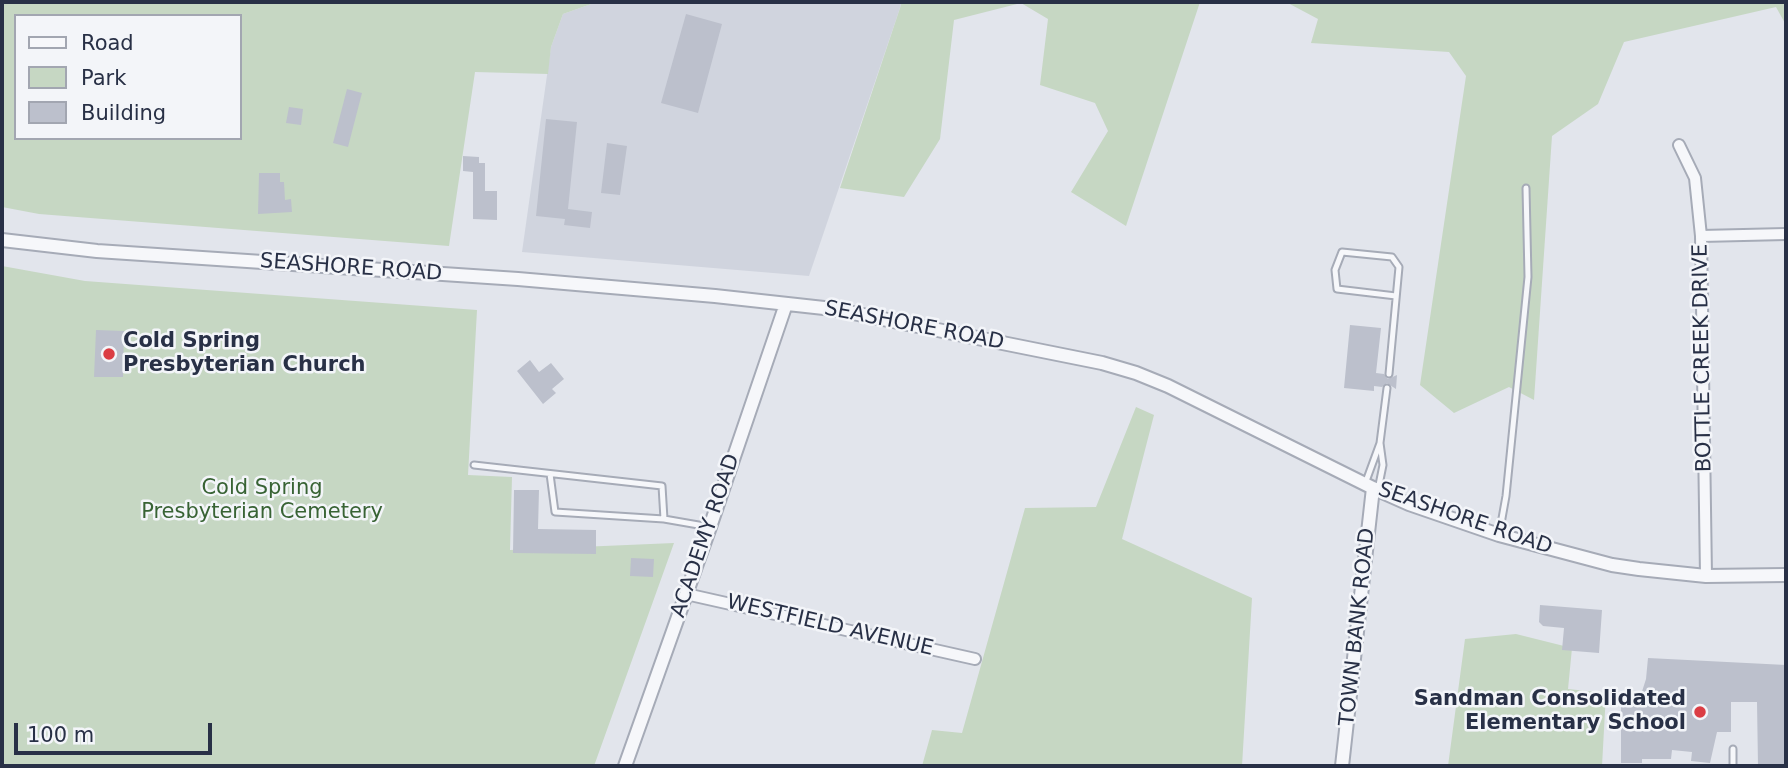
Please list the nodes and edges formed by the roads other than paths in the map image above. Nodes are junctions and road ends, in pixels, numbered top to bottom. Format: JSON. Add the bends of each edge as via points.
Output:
{"nodes":[{"id":1,"x":1679,"y":145,"type":"dead end"},
{"id":2,"x":1526,"y":188,"type":"dead end"},
{"id":3,"x":1786,"y":234,"type":"edge"},
{"id":4,"x":1701,"y":236,"type":"junction"},
{"id":5,"x":2,"y":240,"type":"edge"},
{"id":6,"x":1396,"y":296,"type":"junction"},
{"id":7,"x":786,"y":304,"type":"junction"},
{"id":8,"x":1389,"y":374,"type":"dead end"},
{"id":9,"x":1387,"y":388,"type":"dead end"},
{"id":10,"x":1380,"y":443,"type":"junction"},
{"id":11,"x":474,"y":465,"type":"dead end"},
{"id":12,"x":550,"y":474,"type":"junction"},
{"id":13,"x":1372,"y":487,"type":"junction"},
{"id":14,"x":664,"y":519,"type":"junction"},
{"id":15,"x":710,"y":527,"type":"junction"},
{"id":16,"x":1499,"y":535,"type":"junction"},
{"id":17,"x":1786,"y":575,"type":"edge"},
{"id":18,"x":1706,"y":576,"type":"junction"},
{"id":19,"x":686,"y":594,"type":"junction"},
{"id":20,"x":975,"y":659,"type":"dead end"},
{"id":21,"x":1733,"y":749,"type":"dead end"},
{"id":22,"x":625,"y":766,"type":"edge"},
{"id":23,"x":1342,"y":766,"type":"edge"},
{"id":24,"x":1732,"y":766,"type":"edge"}],
"edges":[{"from":1,"to":4,"type":"street","name":"BOTTLE CREEK DRIVE","via":[[1695,178]]},
{"from":2,"to":16,"type":"lane","via":[[1528,277]]},
{"from":3,"to":4,"type":"street"},
{"from":4,"to":18,"type":"street","name":"BOTTLE CREEK DRIVE"},
{"from":5,"to":7,"type":"street","name":"SEASHORE ROAD"},
{"from":6,"to":6,"type":"lane","via":[[1399,267],[1392,257],[1342,252],[1335,270],[1337,289]]},
{"from":6,"to":8,"type":"lane"},
{"from":7,"to":13,"type":"street","name":"SEASHORE ROAD","via":[[833,309],[1136,373]]},
{"from":7,"to":15,"type":"street","name":"ACADEMY ROAD"},
{"from":9,"to":10,"type":"lane"},
{"from":10,"to":13,"type":"lane"},
{"from":10,"to":13,"type":"lane","via":[[1383,465]]},
{"from":11,"to":12,"type":"lane"},
{"from":12,"to":14,"type":"lane","via":[[662,486]]},
{"from":12,"to":14,"type":"lane","via":[[555,512]]},
{"from":13,"to":16,"type":"street","name":"SEASHORE ROAD"},
{"from":13,"to":23,"type":"street","name":"TOWN BANK ROAD"},
{"from":14,"to":15,"type":"lane"},
{"from":15,"to":19,"type":"street","name":"ACADEMY ROAD"},
{"from":16,"to":18,"type":"street","name":"SEASHORE ROAD","via":[[1612,565]]},
{"from":17,"to":18,"type":"street","name":"SEASHORE ROAD"},
{"from":19,"to":20,"type":"street","name":"WESTFIELD AVENUE"},
{"from":19,"to":22,"type":"street","name":"ACADEMY ROAD"},
{"from":21,"to":24,"type":"lane"}]}
